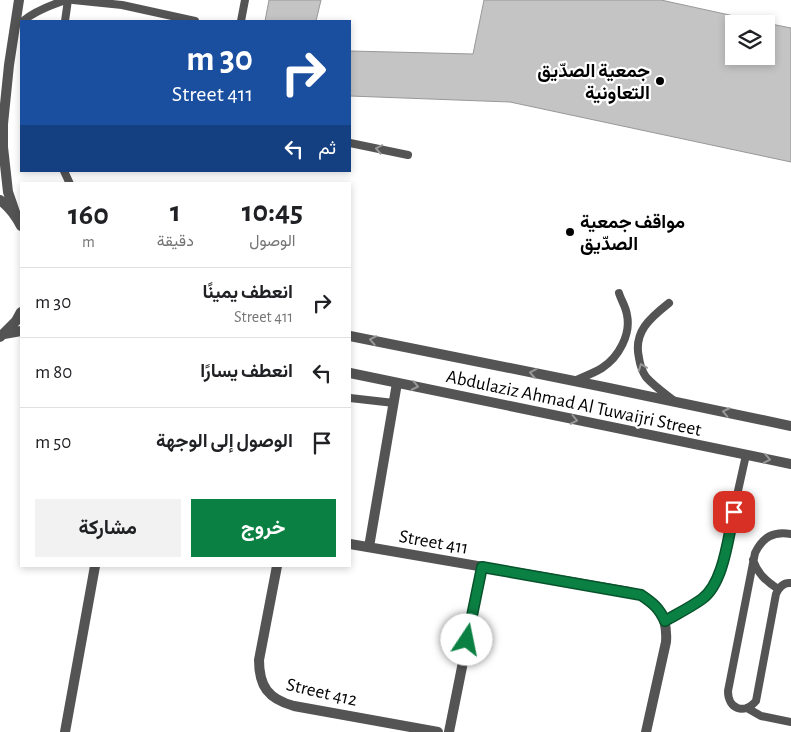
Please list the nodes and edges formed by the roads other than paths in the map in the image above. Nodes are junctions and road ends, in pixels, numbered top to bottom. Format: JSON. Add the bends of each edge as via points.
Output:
{"nodes":[{"id":1,"x":19,"y":0,"type":"edge"},
{"id":2,"x":67,"y":0,"type":"edge"},
{"id":3,"x":73,"y":0,"type":"edge"},
{"id":4,"x":245,"y":0,"type":"edge"},
{"id":5,"x":25,"y":20,"type":"edge"},
{"id":6,"x":65,"y":20,"type":"edge"},
{"id":7,"x":191,"y":20,"type":"edge"},
{"id":8,"x":240,"y":20,"type":"edge"},
{"id":9,"x":20,"y":24,"type":"edge"},
{"id":10,"x":351,"y":144,"type":"edge"},
{"id":11,"x":408,"y":155,"type":"dead end"},
{"id":12,"x":0,"y":200,"type":"edge"},
{"id":13,"x":19,"y":222,"type":"edge"},
{"id":14,"x":619,"y":293,"type":"dead end"},
{"id":15,"x":669,"y":303,"type":"dead end"},
{"id":16,"x":20,"y":314,"type":"edge"},
{"id":17,"x":20,"y":331,"type":"edge"},
{"id":18,"x":2,"y":336,"type":"edge"},
{"id":19,"x":351,"y":336,"type":"edge"},
{"id":20,"x":351,"y":373,"type":"edge"},
{"id":21,"x":574,"y":381,"type":"junction"},
{"id":22,"x":397,"y":383,"type":"junction"},
{"id":23,"x":351,"y":398,"type":"edge"},
{"id":24,"x":675,"y":401,"type":"junction"},
{"id":25,"x":394,"y":403,"type":"junction"},
{"id":26,"x":791,"y":426,"type":"edge"},
{"id":27,"x":746,"y":455,"type":"junction"},
{"id":28,"x":791,"y":464,"type":"edge"},
{"id":29,"x":791,"y":534,"type":"edge"},
{"id":30,"x":351,"y":544,"type":"edge"},
{"id":31,"x":369,"y":547,"type":"junction"},
{"id":32,"x":753,"y":560,"type":"junction"},
{"id":33,"x":95,"y":567,"type":"edge"},
{"id":34,"x":277,"y":567,"type":"edge"},
{"id":35,"x":482,"y":567,"type":"junction"},
{"id":36,"x":791,"y":583,"type":"edge"},
{"id":37,"x":778,"y":589,"type":"junction"},
{"id":38,"x":665,"y":621,"type":"junction"},
{"id":39,"x":747,"y":708,"type":"junction"},
{"id":40,"x":791,"y":722,"type":"edge"},
{"id":41,"x":65,"y":732,"type":"edge"},
{"id":42,"x":438,"y":732,"type":"edge"},
{"id":43,"x":449,"y":732,"type":"edge"},
{"id":44,"x":646,"y":732,"type":"edge"}],
"edges":[{"from":1,"to":9,"type":"street"},
{"from":2,"to":5,"type":"lane","via":[[39,10]]},
{"from":2,"to":6,"type":"lane"},
{"from":3,"to":7,"type":"lane","via":[[122,5]]},
{"from":4,"to":8,"type":"lane"},
{"from":9,"to":13,"type":"street","via":[[4,102],[3,147],[8,192]]},
{"from":11,"to":10,"type":"lane","one_way":true},
{"from":12,"to":13,"type":"street"},
{"from":14,"to":21,"type":"lane","via":[[628,327],[622,346],[603,368]]},
{"from":24,"to":15,"type":"lane","one_way":true,"via":[[645,376],[637,350],[643,327]]},
{"from":16,"to":18,"type":"street"},
{"from":17,"to":18,"type":"street"},
{"from":21,"to":19,"type":"street","name":"Abdulaziz Ahmad Al Tuwaijri Street","one_way":true},
{"from":20,"to":22,"type":"street","name":"Abdulaziz Ahmad Al Tuwaijri Street"},
{"from":21,"to":24,"type":"street","name":"Abdulaziz Ahmad Al Tuwaijri Street"},
{"from":22,"to":25,"type":"street"},
{"from":22,"to":27,"type":"street","name":"Abdulaziz Ahmad Al Tuwaijri Street","one_way":true},
{"from":23,"to":25,"type":"lane"},
{"from":26,"to":24,"type":"street","name":"Abdulaziz Ahmad Al Tuwaijri Street","one_way":true},
{"from":25,"to":31,"type":"street"},
{"from":27,"to":28,"type":"street","name":"Abdulaziz Ahmad Al Tuwaijri Street","one_way":true},
{"from":27,"to":38,"type":"lane","via":[[719,576],[703,598]]},
{"from":29,"to":32,"type":"lane","via":[[780,532],[764,539]]},
{"from":30,"to":31,"type":"street","name":"Street 411"},
{"from":31,"to":35,"type":"street","name":"Street 411"},
{"from":32,"to":37,"type":"lane","via":[[760,574]]},
{"from":32,"to":39,"type":"lane","via":[[728,691],[734,707]]},
{"from":33,"to":41,"type":"street"},
{"from":34,"to":42,"type":"street","name":"Street 412","via":[[259,660],[263,685],[271,695],[294,706]]},
{"from":35,"to":38,"type":"street","name":"Street 411","via":[[641,595],[660,610]]},
{"from":35,"to":43,"type":"street"},
{"from":36,"to":37,"type":"lane","via":[[787,582]]},
{"from":37,"to":39,"type":"lane","via":[[758,695],[752,706]]},
{"from":38,"to":44,"type":"street","via":[[666,642]]},
{"from":39,"to":40,"type":"lane","via":[[761,716]]}]}
